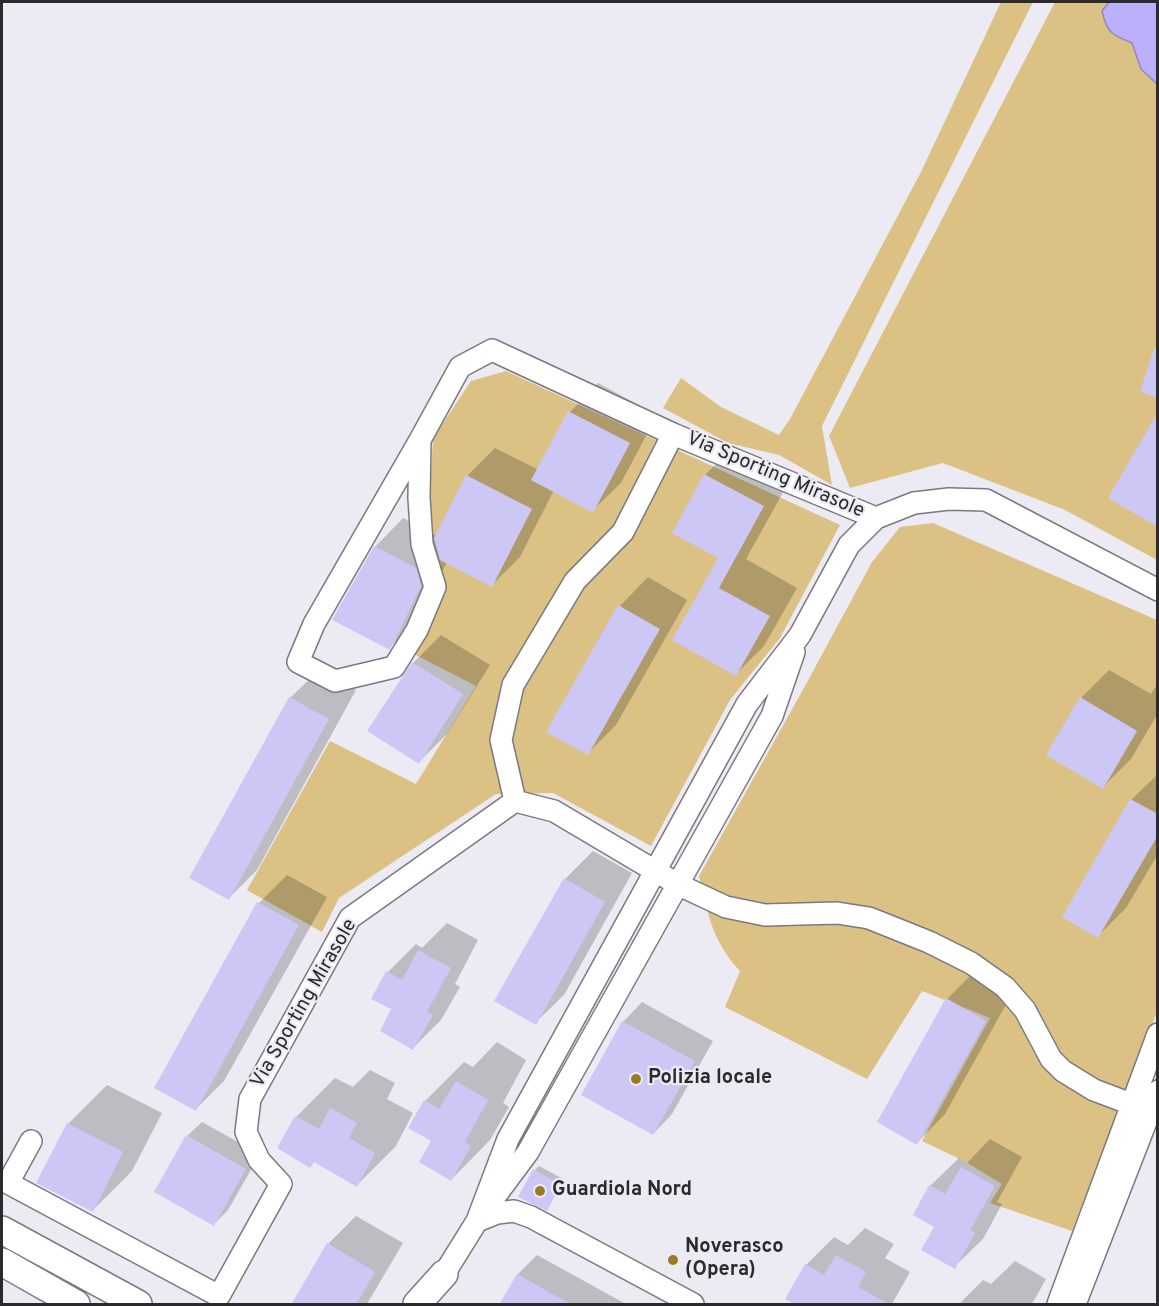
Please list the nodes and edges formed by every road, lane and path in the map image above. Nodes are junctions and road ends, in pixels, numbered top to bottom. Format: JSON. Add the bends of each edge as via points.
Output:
{"nodes":[{"id":1,"x":674,"y":434,"type":"junction"},
{"id":2,"x":420,"y":440,"type":"junction"},
{"id":3,"x":876,"y":518,"type":"junction"},
{"id":4,"x":1158,"y":590,"type":"edge"},
{"id":5,"x":800,"y":635,"type":"junction"},
{"id":6,"x":515,"y":801,"type":"junction"},
{"id":7,"x":657,"y":870,"type":"junction"},
{"id":8,"x":679,"y":885,"type":"junction"},
{"id":9,"x":1158,"y":1034,"type":"edge"},
{"id":10,"x":1158,"y":1091,"type":"edge"},
{"id":11,"x":1131,"y":1104,"type":"junction"},
{"id":12,"x":31,"y":1141,"type":"dead end"},
{"id":13,"x":477,"y":1221,"type":"junction"},
{"id":14,"x":2,"y":1230,"type":"edge"},
{"id":15,"x":2,"y":1262,"type":"edge"},
{"id":16,"x":444,"y":1274,"type":"junction"},
{"id":17,"x":76,"y":1305,"type":"edge"},
{"id":18,"x":138,"y":1305,"type":"edge"},
{"id":19,"x":417,"y":1305,"type":"edge"},
{"id":20,"x":438,"y":1305,"type":"edge"},
{"id":21,"x":693,"y":1305,"type":"edge"},
{"id":22,"x":1058,"y":1305,"type":"edge"},
{"id":23,"x":1076,"y":1305,"type":"edge"}],
"edges":[{"from":1,"to":2,"type":"street","name":"Via Sporting Mirasole","via":[[492,350],[460,367]]},
{"from":1,"to":3,"type":"street","name":"Via Sporting Mirasole"},
{"from":1,"to":6,"type":"street","name":"Via Sporting Mirasole","via":[[623,532],[575,581],[513,686],[501,740]]},
{"from":2,"to":2,"type":"street","name":"Via Sporting Mirasole","via":[[422,544],[435,587],[417,630],[393,667],[335,681],[298,662],[314,624]]},
{"from":3,"to":4,"type":"street","name":"Via Sporting Mirasole","via":[[914,503],[986,500]]},
{"from":3,"to":5,"type":"street","name":"Via Sporting Mirasole","via":[[849,545]]},
{"from":5,"to":7,"type":"street","name":"Via Sporting Mirasole","via":[[747,704]]},
{"from":5,"to":8,"type":"street","name":"Via Sporting Mirasole","via":[[772,716]]},
{"from":6,"to":7,"type":"street","via":[[554,811]]},
{"from":6,"to":12,"type":"street","name":"Via Sporting Mirasole","via":[[350,918],[250,1099],[246,1132],[259,1160],[282,1184],[219,1296],[8,1183]]},
{"from":7,"to":8,"type":"street"},
{"from":7,"to":13,"type":"street","name":"Via Sporting Mirasole","via":[[508,1139]]},
{"from":8,"to":11,"type":"street","via":[[726,907],[765,915],[837,913],[869,918],[929,942],[971,963],[1005,987],[1025,1010],[1051,1059],[1063,1071],[1094,1090]]},
{"from":8,"to":13,"type":"street","name":"Via Sporting Mirasole","via":[[528,1152]]},
{"from":9,"to":11,"type":"street"},
{"from":10,"to":23,"type":"street"},
{"from":11,"to":22,"type":"street"},
{"from":13,"to":16,"type":"street"},
{"from":13,"to":21,"type":"street","via":[[514,1211],[531,1217]]},
{"from":14,"to":18,"type":"main road"},
{"from":15,"to":17,"type":"main road"},
{"from":16,"to":19,"type":"main road"},
{"from":16,"to":20,"type":"main road"}]}
